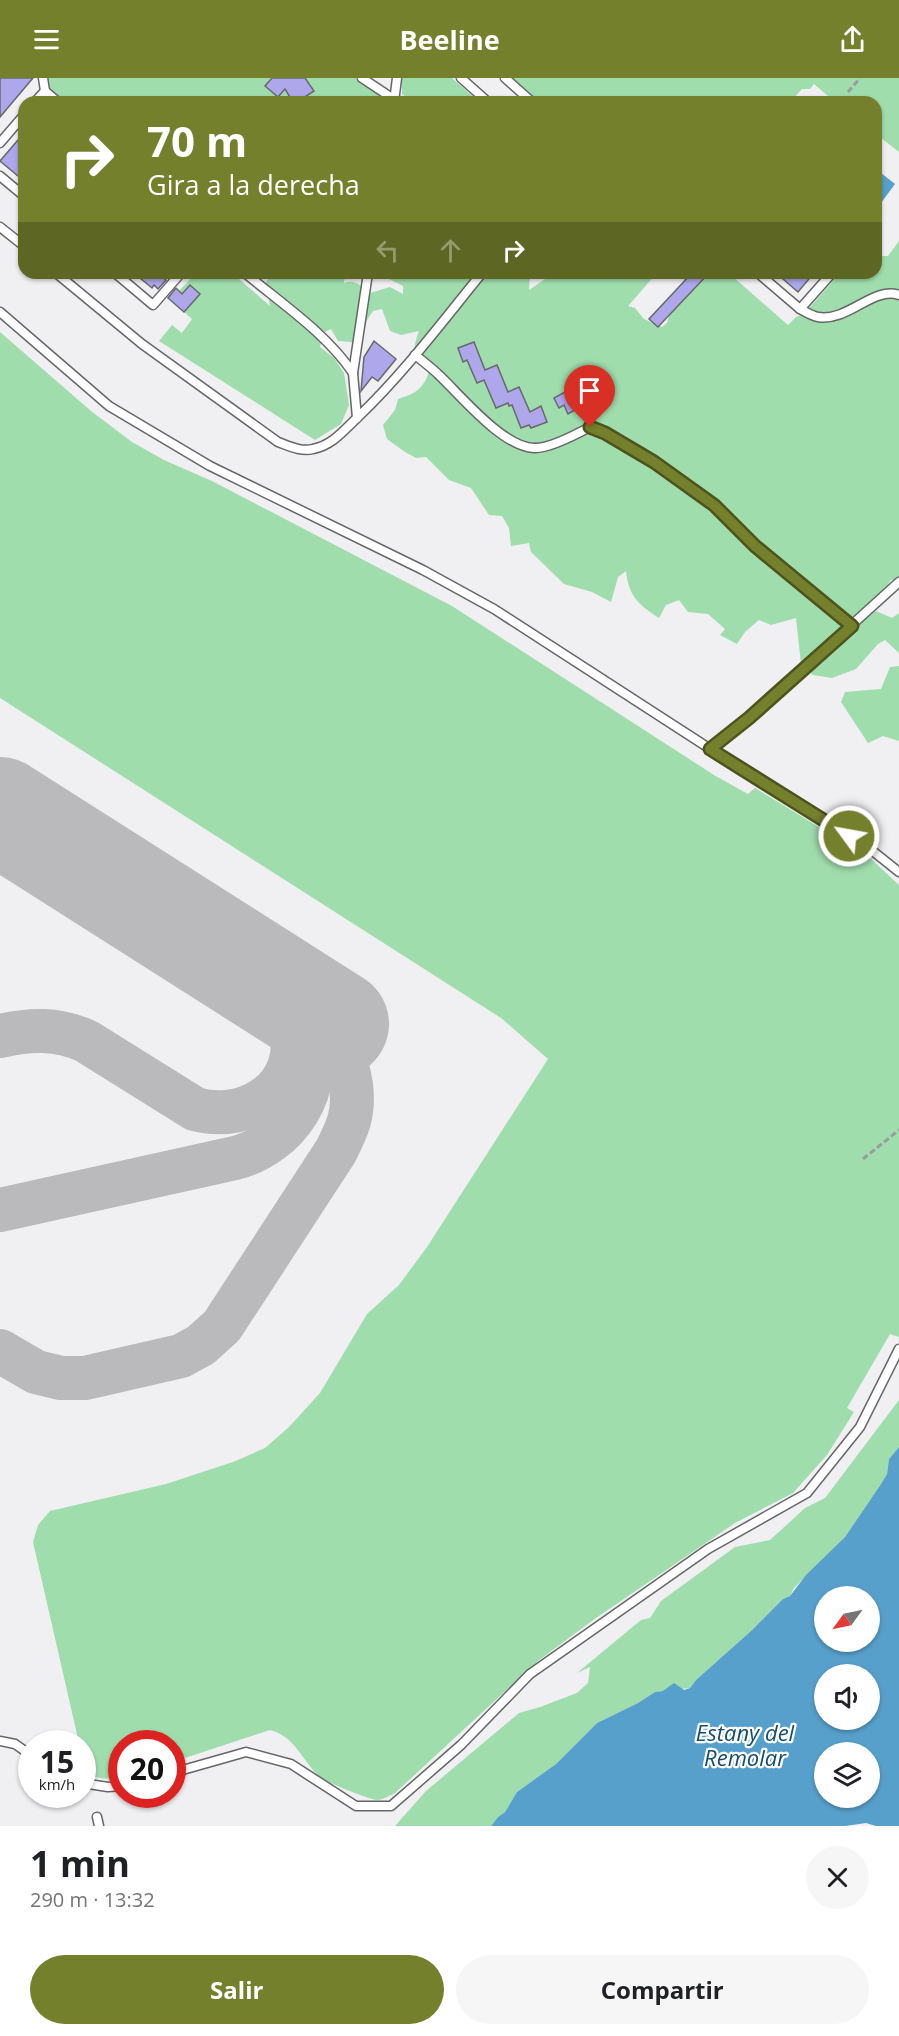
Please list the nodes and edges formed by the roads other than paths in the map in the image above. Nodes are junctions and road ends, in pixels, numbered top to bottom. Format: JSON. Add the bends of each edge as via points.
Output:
{"nodes":[{"id":1,"x":43,"y":78,"type":"edge"},
{"id":2,"x":362,"y":78,"type":"edge"},
{"id":3,"x":397,"y":78,"type":"edge"},
{"id":4,"x":461,"y":78,"type":"edge"},
{"id":5,"x":505,"y":78,"type":"edge"},
{"id":6,"x":45,"y":91,"type":"junction"},
{"id":7,"x":40,"y":96,"type":"edge"},
{"id":8,"x":51,"y":96,"type":"edge"},
{"id":9,"x":388,"y":96,"type":"edge"},
{"id":10,"x":395,"y":96,"type":"edge"},
{"id":11,"x":481,"y":96,"type":"edge"},
{"id":12,"x":525,"y":96,"type":"edge"},
{"id":13,"x":18,"y":122,"type":"edge"},
{"id":14,"x":0,"y":143,"type":"edge"},
{"id":15,"x":0,"y":176,"type":"edge"},
{"id":16,"x":18,"y":191,"type":"edge"},
{"id":17,"x":0,"y":227,"type":"edge"},
{"id":18,"x":18,"y":241,"type":"edge"},
{"id":19,"x":63,"y":279,"type":"edge"},
{"id":20,"x":122,"y":279,"type":"edge"},
{"id":21,"x":176,"y":279,"type":"edge"},
{"id":22,"x":252,"y":279,"type":"edge"},
{"id":23,"x":367,"y":279,"type":"edge"},
{"id":24,"x":477,"y":279,"type":"edge"},
{"id":25,"x":765,"y":279,"type":"edge"},
{"id":26,"x":827,"y":279,"type":"edge"},
{"id":27,"x":899,"y":295,"type":"edge"},
{"id":28,"x":800,"y":309,"type":"junction"},
{"id":29,"x":0,"y":312,"type":"edge"},
{"id":30,"x":415,"y":355,"type":"junction"},
{"id":31,"x":353,"y":373,"type":"junction"},
{"id":32,"x":357,"y":418,"type":"junction"},
{"id":33,"x":899,"y":582,"type":"edge"},
{"id":34,"x":852,"y":626,"type":"junction"},
{"id":35,"x":710,"y":749,"type":"junction"},
{"id":36,"x":899,"y":872,"type":"edge"},
{"id":37,"x":899,"y":1349,"type":"edge"},
{"id":38,"x":0,"y":1741,"type":"edge"},
{"id":39,"x":18,"y":1746,"type":"edge"},
{"id":40,"x":186,"y":1769,"type":"edge"}],
"edges":[{"from":1,"to":6,"type":"lane"},
{"from":2,"to":9,"type":"lane"},
{"from":3,"to":10,"type":"lane"},
{"from":4,"to":11,"type":"lane"},
{"from":5,"to":12,"type":"lane"},
{"from":6,"to":7,"type":"lane"},
{"from":6,"to":8,"type":"lane"},
{"from":13,"to":14,"type":"lane"},
{"from":15,"to":16,"type":"lane"},
{"from":17,"to":18,"type":"lane"},
{"from":19,"to":32,"type":"lane","via":[[142,344],[278,442],[311,450],[338,437]]},
{"from":20,"to":21,"type":"lane","via":[[153,305]]},
{"from":22,"to":31,"type":"lane","via":[[320,335]]},
{"from":23,"to":31,"type":"lane"},
{"from":24,"to":30,"type":"lane"},
{"from":25,"to":28,"type":"lane"},
{"from":26,"to":28,"type":"lane"},
{"from":27,"to":28,"type":"lane","via":[[880,294],[833,317],[816,317]]},
{"from":29,"to":35,"type":"lane","via":[[109,406],[210,466],[494,609]]},
{"from":30,"to":32,"type":"lane"},
{"from":30,"to":34,"type":"lane","via":[[486,422],[518,444],[535,448],[590,427],[654,462],[714,505],[755,546]]},
{"from":31,"to":32,"type":"lane"},
{"from":33,"to":34,"type":"lane"},
{"from":34,"to":35,"type":"lane"},
{"from":35,"to":36,"type":"lane","via":[[869,848]]},
{"from":37,"to":40,"type":"lane","via":[[860,1427],[807,1494],[708,1549],[530,1674],[461,1745],[391,1806],[356,1806],[291,1764],[246,1752]]},
{"from":38,"to":39,"type":"lane"}]}
